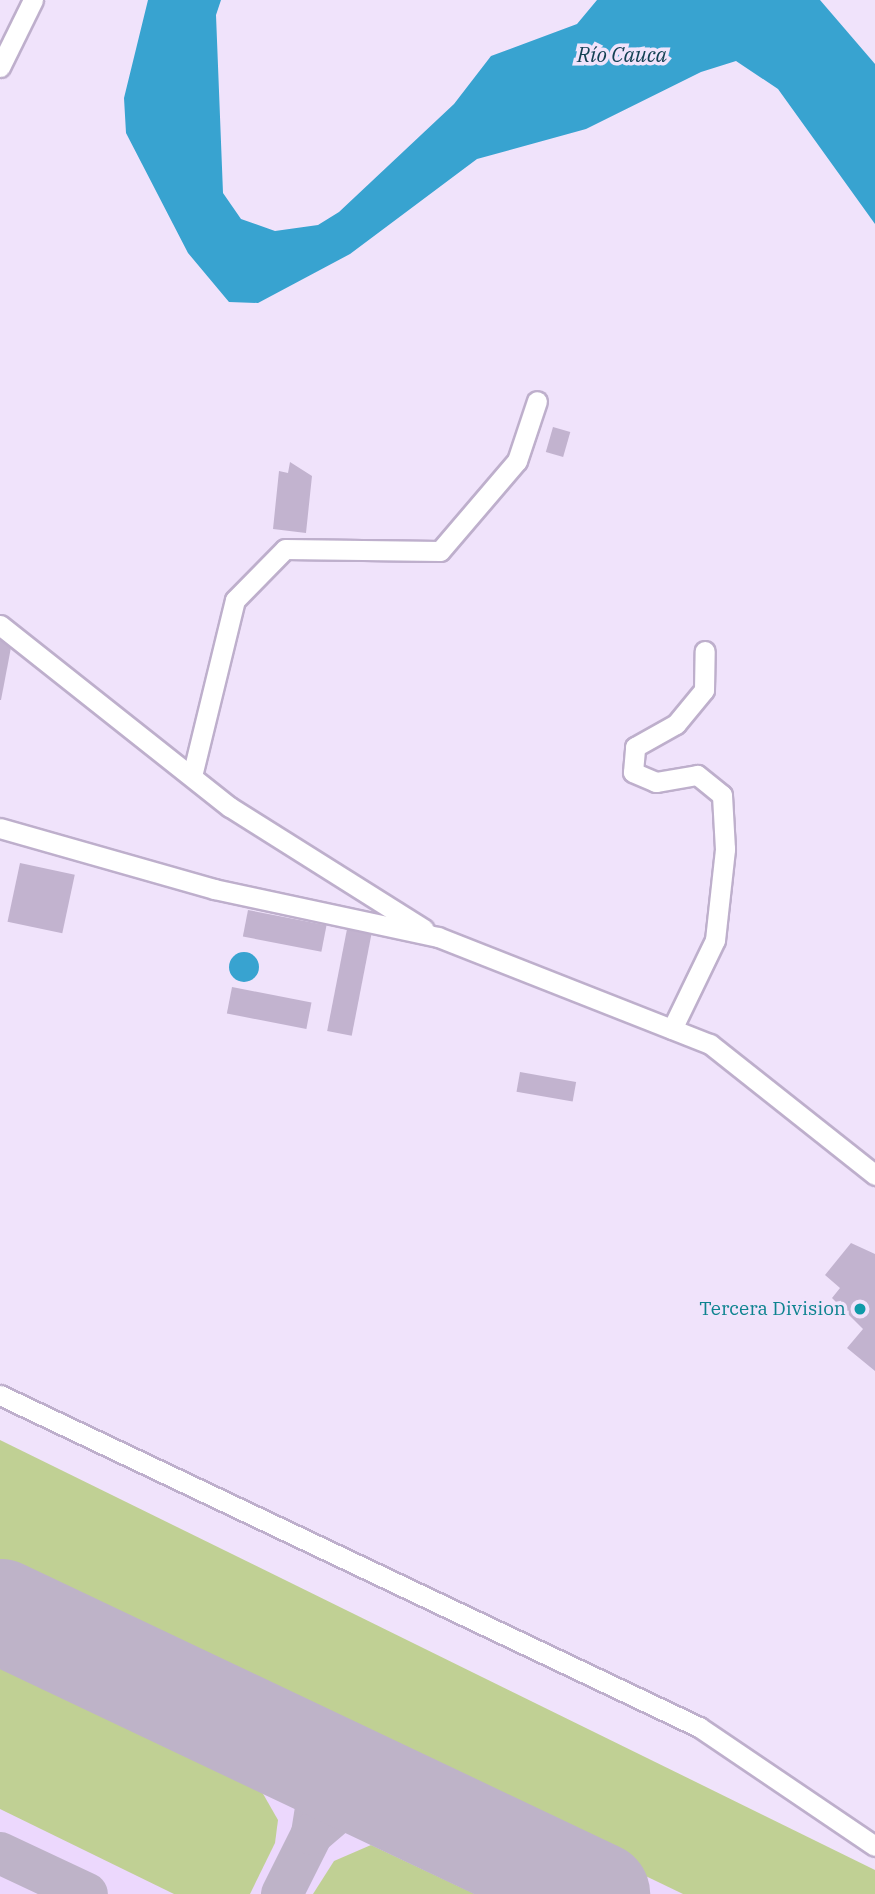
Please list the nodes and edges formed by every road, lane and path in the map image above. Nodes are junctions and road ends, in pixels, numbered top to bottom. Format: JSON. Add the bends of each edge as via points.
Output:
{"nodes":[{"id":1,"x":33,"y":0,"type":"edge"},
{"id":2,"x":0,"y":67,"type":"edge"},
{"id":3,"x":537,"y":401,"type":"dead end"},
{"id":4,"x":0,"y":625,"type":"edge"},
{"id":5,"x":705,"y":652,"type":"dead end"},
{"id":6,"x":192,"y":776,"type":"junction"},
{"id":7,"x":0,"y":817,"type":"edge"},
{"id":8,"x":0,"y":828,"type":"edge"},
{"id":9,"x":21,"y":830,"type":"junction"},
{"id":10,"x":438,"y":937,"type":"junction"},
{"id":11,"x":672,"y":1028,"type":"junction"},
{"id":12,"x":875,"y":1175,"type":"edge"},
{"id":13,"x":0,"y":1395,"type":"edge"},
{"id":14,"x":875,"y":1846,"type":"edge"}],
"edges":[{"from":1,"to":2,"type":"street"},
{"from":3,"to":6,"type":"street","via":[[517,461],[440,551],[285,549],[235,600]]},
{"from":4,"to":6,"type":"street"},
{"from":5,"to":11,"type":"street","via":[[704,690],[676,724],[635,747],[633,772],[656,782],[696,775],[722,795],[725,849],[715,940]]},
{"from":6,"to":10,"type":"street","via":[[230,807]]},
{"from":7,"to":9,"type":"street"},
{"from":8,"to":9,"type":"street"},
{"from":9,"to":10,"type":"street","via":[[214,889]]},
{"from":10,"to":11,"type":"street"},
{"from":11,"to":12,"type":"street","via":[[710,1044]]},
{"from":13,"to":14,"type":"street","via":[[699,1727]]}]}
